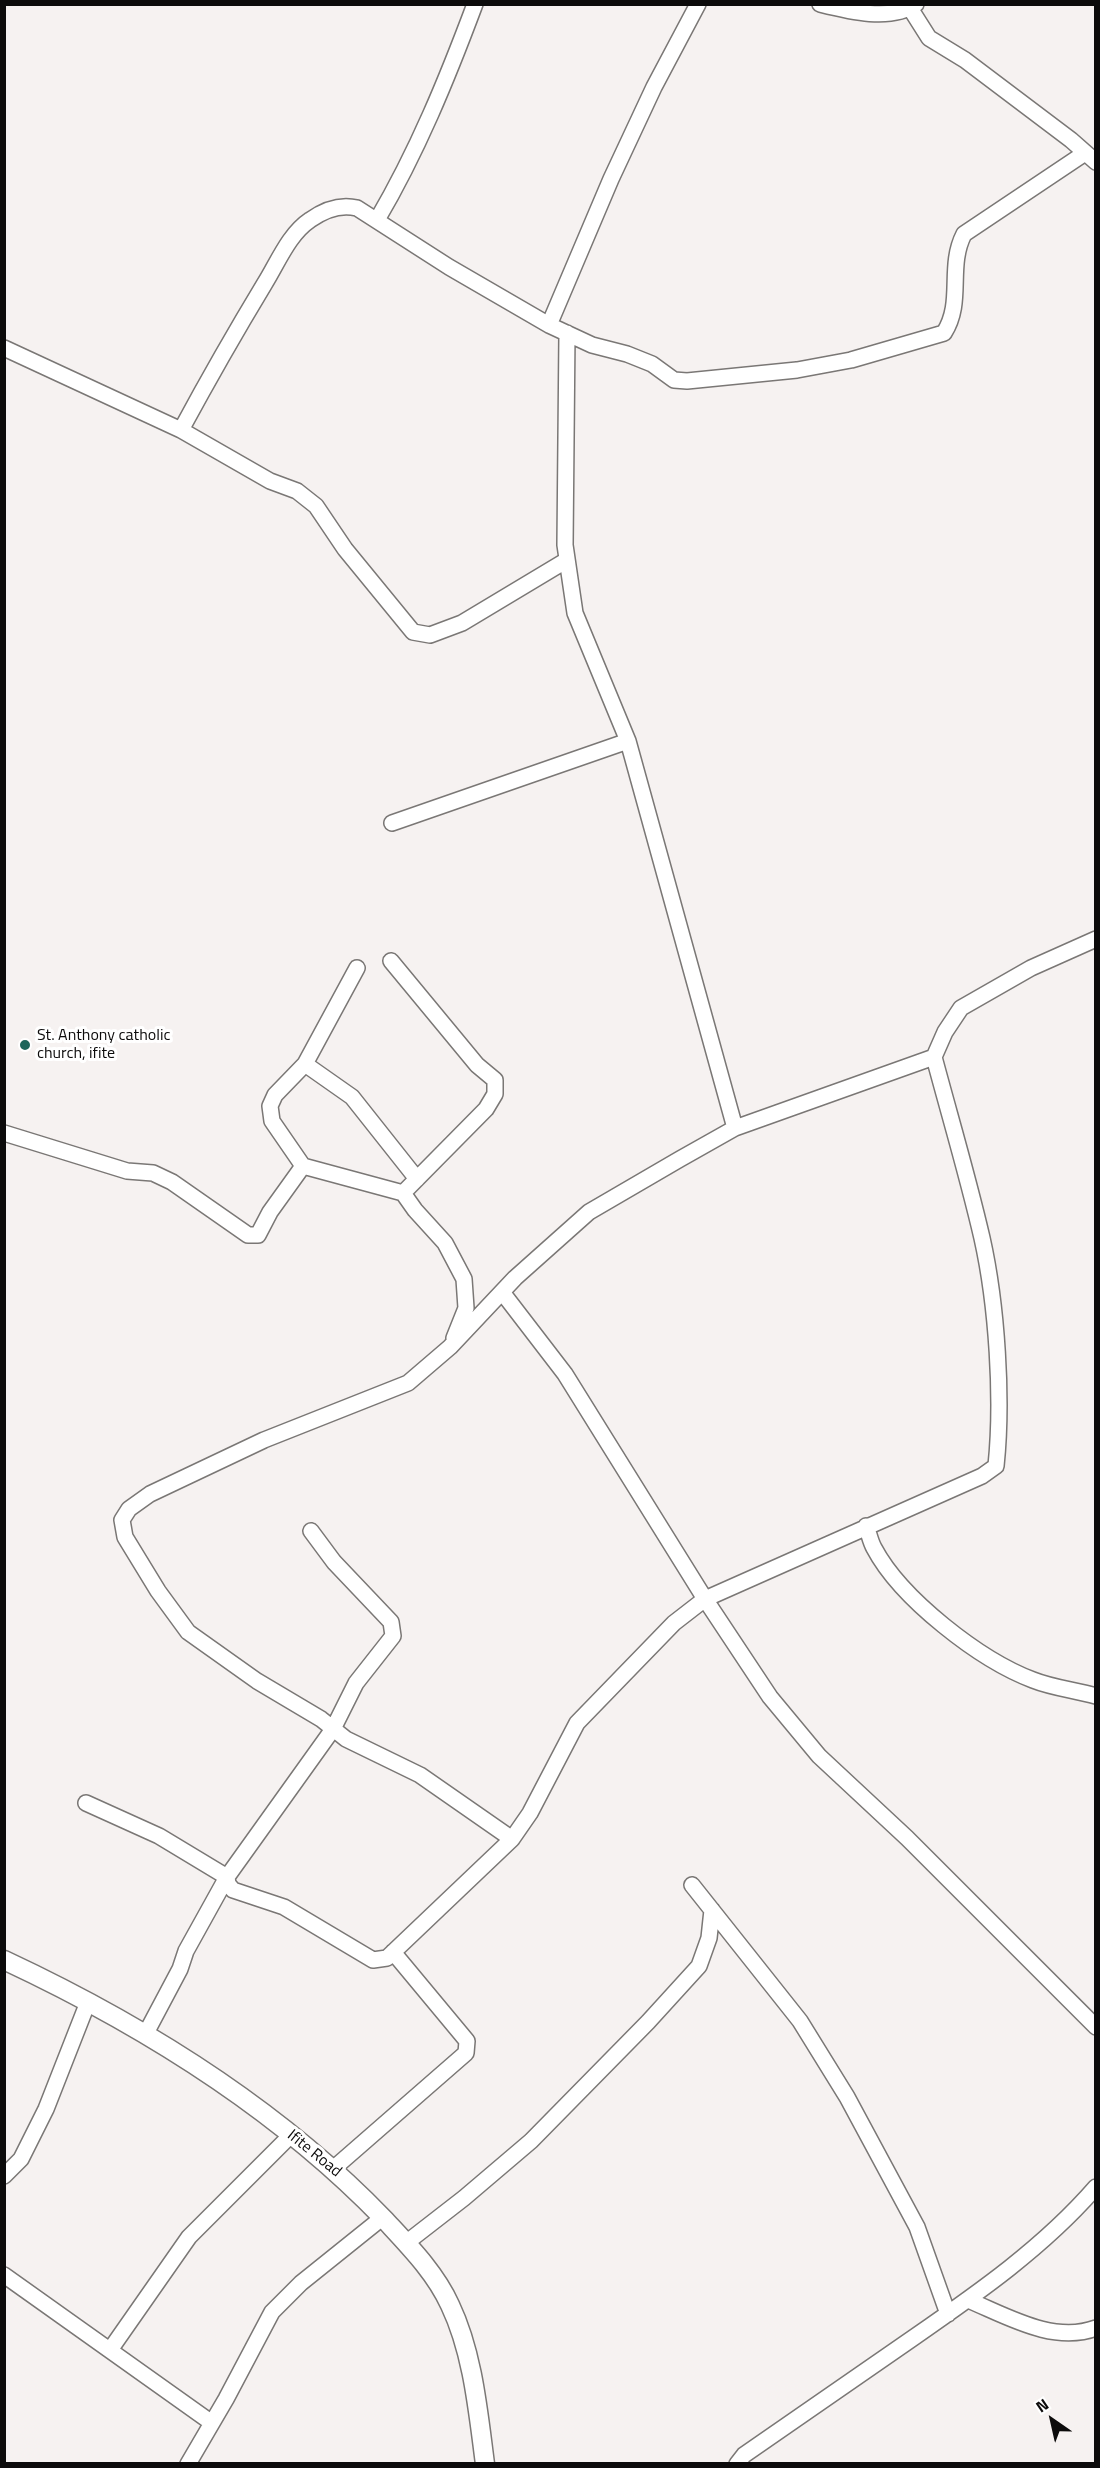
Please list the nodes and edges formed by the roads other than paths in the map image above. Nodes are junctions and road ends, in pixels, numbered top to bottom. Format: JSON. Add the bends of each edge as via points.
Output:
{"nodes":[{"id":1,"x":475,"y":4,"type":"edge"},
{"id":2,"x":698,"y":4,"type":"edge"},
{"id":3,"x":820,"y":4,"type":"edge"},
{"id":4,"x":913,"y":6,"type":"edge"},
{"id":5,"x":1090,"y":158,"type":"edge"},
{"id":6,"x":377,"y":220,"type":"junction"},
{"id":7,"x":549,"y":325,"type":"junction"},
{"id":8,"x":567,"y":333,"type":"junction"},
{"id":9,"x":4,"y":348,"type":"edge"},
{"id":10,"x":181,"y":430,"type":"junction"},
{"id":11,"x":567,"y":560,"type":"junction"},
{"id":12,"x":628,"y":741,"type":"junction"},
{"id":13,"x":392,"y":823,"type":"dead end"},
{"id":14,"x":1095,"y":939,"type":"edge"},
{"id":15,"x":392,"y":961,"type":"dead end"},
{"id":16,"x":357,"y":968,"type":"dead end"},
{"id":17,"x":934,"y":1057,"type":"junction"},
{"id":18,"x":305,"y":1064,"type":"junction"},
{"id":19,"x":735,"y":1128,"type":"junction"},
{"id":20,"x":4,"y":1133,"type":"edge"},
{"id":21,"x":303,"y":1166,"type":"junction"},
{"id":22,"x":417,"y":1179,"type":"junction"},
{"id":23,"x":404,"y":1193,"type":"junction"},
{"id":24,"x":502,"y":1292,"type":"junction"},
{"id":25,"x":450,"y":1347,"type":"junction"},
{"id":26,"x":866,"y":1526,"type":"junction"},
{"id":27,"x":311,"y":1531,"type":"dead end"},
{"id":28,"x":705,"y":1599,"type":"junction"},
{"id":29,"x":1095,"y":1696,"type":"edge"},
{"id":30,"x":333,"y":1729,"type":"junction"},
{"id":31,"x":86,"y":1803,"type":"dead end"},
{"id":32,"x":512,"y":1839,"type":"junction"},
{"id":33,"x":227,"y":1877,"type":"junction"},
{"id":34,"x":692,"y":1886,"type":"dead end"},
{"id":35,"x":712,"y":1910,"type":"junction"},
{"id":36,"x":393,"y":1952,"type":"junction"},
{"id":37,"x":4,"y":1960,"type":"edge"},
{"id":38,"x":88,"y":2002,"type":"junction"},
{"id":39,"x":1095,"y":2026,"type":"edge"},
{"id":40,"x":145,"y":2035,"type":"junction"},
{"id":41,"x":291,"y":2135,"type":"junction"},
{"id":42,"x":333,"y":2169,"type":"junction"},
{"id":43,"x":4,"y":2176,"type":"edge"},
{"id":44,"x":1095,"y":2187,"type":"edge"},
{"id":45,"x":382,"y":2218,"type":"junction"},
{"id":46,"x":406,"y":2243,"type":"junction"},
{"id":47,"x":4,"y":2275,"type":"edge"},
{"id":48,"x":968,"y":2300,"type":"junction"},
{"id":49,"x":948,"y":2314,"type":"junction"},
{"id":50,"x":1095,"y":2328,"type":"edge"},
{"id":51,"x":110,"y":2350,"type":"junction"},
{"id":52,"x":212,"y":2423,"type":"junction"},
{"id":53,"x":188,"y":2463,"type":"edge"},
{"id":54,"x":485,"y":2463,"type":"edge"},
{"id":55,"x":737,"y":2463,"type":"edge"}],
"edges":[{"from":1,"to":6,"type":"street","via":[[429,119]]},
{"from":2,"to":7,"type":"street","via":[[640,118]]},
{"from":3,"to":4,"type":"street","via":[[873,13]]},
{"from":4,"to":5,"type":"street","via":[[929,38],[965,60]]},
{"from":5,"to":8,"type":"street","via":[[964,234],[957,249],[953,319],[944,333],[840,362],[687,381],[674,380],[652,364]]},
{"from":6,"to":7,"type":"street"},
{"from":6,"to":10,"type":"street","via":[[348,206],[310,220],[299,231],[218,361]]},
{"from":7,"to":8,"type":"street"},
{"from":8,"to":11,"type":"street"},
{"from":9,"to":10,"type":"street"},
{"from":10,"to":11,"type":"street","via":[[270,481],[297,491],[316,506],[345,549],[413,632],[430,635],[462,623]]},
{"from":11,"to":12,"type":"street","via":[[575,613]]},
{"from":12,"to":13,"type":"street"},
{"from":12,"to":19,"type":"street"},
{"from":14,"to":17,"type":"street","via":[[1031,968],[961,1008]]},
{"from":15,"to":22,"type":"street","via":[[477,1065],[495,1080],[495,1094],[486,1109]]},
{"from":16,"to":18,"type":"street"},
{"from":17,"to":19,"type":"street"},
{"from":17,"to":26,"type":"street","via":[[982,1240],[996,1329],[996,1466],[982,1476]]},
{"from":18,"to":21,"type":"street","via":[[275,1095],[270,1107],[272,1121]]},
{"from":18,"to":22,"type":"street","via":[[352,1097]]},
{"from":19,"to":24,"type":"street","via":[[589,1212]]},
{"from":20,"to":21,"type":"street","via":[[127,1171],[153,1173],[248,1235],[258,1235]]},
{"from":21,"to":23,"type":"street"},
{"from":22,"to":23,"type":"street"},
{"from":23,"to":25,"type":"street","via":[[445,1243],[464,1279],[466,1308]]},
{"from":24,"to":25,"type":"street"},
{"from":24,"to":28,"type":"street","via":[[565,1374]]},
{"from":25,"to":30,"type":"street","via":[[408,1383],[264,1440],[150,1494],[129,1509],[122,1520],[125,1536],[188,1632]]},
{"from":26,"to":28,"type":"street"},
{"from":26,"to":29,"type":"street","via":[[873,1547],[900,1584],[957,1635],[1005,1668],[1035,1681]]},
{"from":27,"to":30,"type":"street","via":[[334,1562],[391,1622],[393,1630],[393,1636],[356,1683]]},
{"from":28,"to":32,"type":"street","via":[[674,1623],[577,1723]]},
{"from":28,"to":39,"type":"street","via":[[770,1696],[819,1756],[942,1871]]},
{"from":30,"to":32,"type":"street","via":[[346,1740],[420,1775]]},
{"from":30,"to":33,"type":"street"},
{"from":31,"to":33,"type":"street","via":[[159,1836]]},
{"from":32,"to":36,"type":"street"},
{"from":33,"to":36,"type":"street","via":[[233,1890],[284,1907],[373,1960],[387,1958]]},
{"from":33,"to":40,"type":"street"},
{"from":34,"to":35,"type":"street"},
{"from":35,"to":46,"type":"street","via":[[709,1938],[699,1966],[648,2022],[531,2141]]},
{"from":35,"to":49,"type":"street","via":[[800,2021],[847,2097],[917,2227]]},
{"from":36,"to":42,"type":"street","via":[[467,2041],[466,2053]]},
{"from":37,"to":38,"type":"street","name":"Ifite Road"},
{"from":38,"to":40,"type":"street","name":"Ifite Road"},
{"from":38,"to":43,"type":"street","via":[[46,2109],[21,2159]]},
{"from":40,"to":41,"type":"street","name":"Ifite Road","via":[[246,2099]]},
{"from":41,"to":42,"type":"street","name":"Ifite Road"},
{"from":41,"to":51,"type":"street","via":[[189,2237]]},
{"from":42,"to":45,"type":"street","name":"Ifite Road"},
{"from":44,"to":48,"type":"street","via":[[1048,2236]]},
{"from":45,"to":46,"type":"street","name":"Ifite Road"},
{"from":45,"to":52,"type":"street","via":[[301,2283],[272,2312]]},
{"from":46,"to":54,"type":"street","name":"Ifite Road","via":[[450,2303],[461,2333]]},
{"from":47,"to":51,"type":"street"},
{"from":48,"to":49,"type":"street"},
{"from":48,"to":50,"type":"street","via":[[1042,2330],[1071,2333]]},
{"from":49,"to":55,"type":"street"},
{"from":51,"to":52,"type":"street"},
{"from":52,"to":53,"type":"street"}]}
